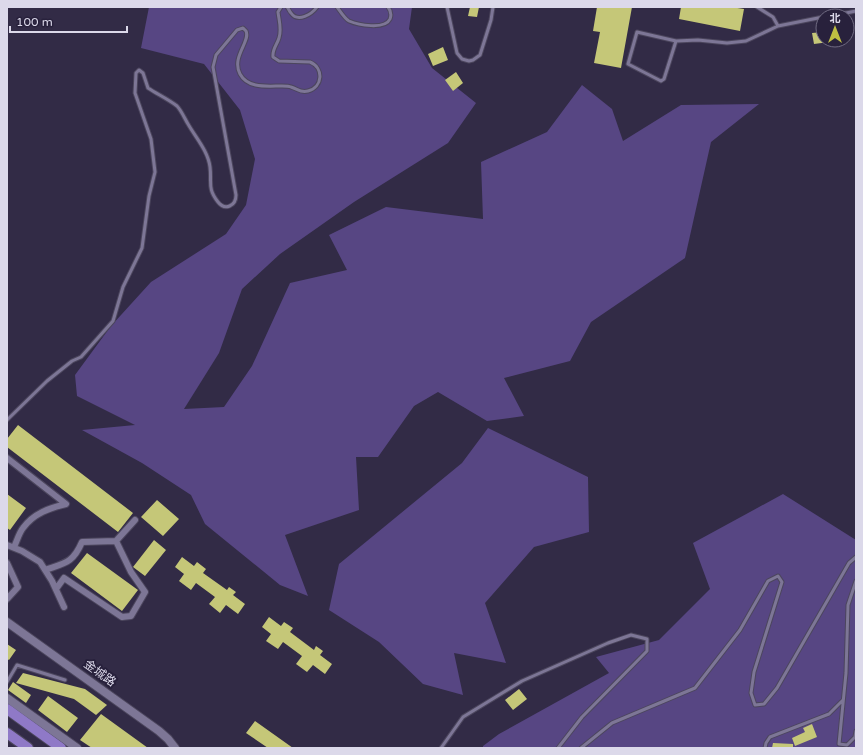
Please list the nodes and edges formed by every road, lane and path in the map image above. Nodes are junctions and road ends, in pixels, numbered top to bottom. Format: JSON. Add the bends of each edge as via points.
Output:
{"nodes":[{"id":1,"x":281,"y":7,"type":"edge"},
{"id":2,"x":287,"y":7,"type":"edge"},
{"id":3,"x":317,"y":7,"type":"edge"},
{"id":4,"x":337,"y":7,"type":"edge"},
{"id":5,"x":388,"y":7,"type":"edge"},
{"id":6,"x":447,"y":7,"type":"edge"},
{"id":7,"x":493,"y":7,"type":"edge"},
{"id":8,"x":757,"y":7,"type":"edge"},
{"id":9,"x":815,"y":19,"type":"edge"},
{"id":10,"x":778,"y":26,"type":"junction"},
{"id":11,"x":676,"y":42,"type":"junction"},
{"id":12,"x":7,"y":420,"type":"edge"},
{"id":13,"x":7,"y":458,"type":"edge"},
{"id":14,"x":135,"y":520,"type":"dead end"},
{"id":15,"x":116,"y":541,"type":"junction"},
{"id":16,"x":7,"y":545,"type":"edge"},
{"id":17,"x":14,"y":547,"type":"junction"},
{"id":18,"x":856,"y":557,"type":"edge"},
{"id":19,"x":7,"y":563,"type":"edge"},
{"id":20,"x":45,"y":570,"type":"junction"},
{"id":21,"x":856,"y":581,"type":"edge"},
{"id":22,"x":56,"y":589,"type":"junction"},
{"id":23,"x":7,"y":599,"type":"edge"},
{"id":24,"x":64,"y":606,"type":"dead end"},
{"id":25,"x":7,"y":622,"type":"edge"},
{"id":26,"x":65,"y":680,"type":"dead end"},
{"id":27,"x":7,"y":682,"type":"edge"},
{"id":28,"x":7,"y":698,"type":"edge"},
{"id":29,"x":843,"y":700,"type":"junction"},
{"id":30,"x":7,"y":709,"type":"edge"},
{"id":31,"x":856,"y":731,"type":"edge"},
{"id":32,"x":7,"y":733,"type":"edge"},
{"id":33,"x":28,"y":748,"type":"edge"},
{"id":34,"x":61,"y":748,"type":"edge"},
{"id":35,"x":77,"y":748,"type":"edge"},
{"id":36,"x":175,"y":748,"type":"edge"},
{"id":37,"x":440,"y":748,"type":"edge"},
{"id":38,"x":558,"y":748,"type":"edge"},
{"id":39,"x":581,"y":748,"type":"edge"},
{"id":40,"x":765,"y":748,"type":"edge"}],
"edges":[{"from":1,"to":12,"type":"lane","via":[[278,12],[281,26],[273,57],[278,62],[310,62],[317,66],[321,77],[316,87],[306,92],[291,86],[251,84],[238,69],[241,49],[247,36],[243,28],[236,30],[216,55],[214,67],[236,195],[231,206],[222,206],[211,192],[210,167],[201,143],[178,107],[148,88],[143,72],[136,72],[135,93],[151,139],[155,172],[142,248],[123,287],[113,321],[81,357],[47,381]]},
{"from":2,"to":3,"type":"lane","via":[[294,15],[303,17],[312,14]]},
{"from":4,"to":5,"type":"lane","via":[[348,21],[362,25],[381,25],[388,22],[391,12]]},
{"from":6,"to":7,"type":"lane","via":[[457,52],[462,59],[469,61],[480,55]]},
{"from":8,"to":10,"type":"lane","via":[[772,17]]},
{"from":9,"to":10,"type":"lane"},
{"from":10,"to":11,"type":"lane","via":[[746,42]]},
{"from":11,"to":11,"type":"lane","via":[[637,32],[628,64],[661,81],[664,79]]},
{"from":13,"to":17,"type":"street","via":[[66,504],[49,508],[37,515],[23,528]]},
{"from":14,"to":15,"type":"street"},
{"from":15,"to":20,"type":"street","via":[[82,542],[77,554],[69,562]]},
{"from":15,"to":22,"type":"street","via":[[131,572],[145,592],[131,616],[122,617],[64,578]]},
{"from":16,"to":17,"type":"street"},
{"from":17,"to":20,"type":"street","via":[[40,562]]},
{"from":18,"to":39,"type":"lane","via":[[848,563],[777,688],[764,704],[755,705],[751,693],[754,672],[782,582],[778,576],[768,581],[740,630],[695,688],[612,723]]},
{"from":19,"to":23,"type":"street","via":[[18,587]]},
{"from":20,"to":22,"type":"street"},
{"from":21,"to":29,"type":"lane","via":[[848,605]]},
{"from":22,"to":24,"type":"street"},
{"from":25,"to":36,"type":"street","name":"金城路","via":[[159,731]]},
{"from":26,"to":27,"type":"lane","via":[[17,665]]},
{"from":28,"to":35,"type":"street"},
{"from":29,"to":31,"type":"lane","via":[[839,744],[847,745],[855,737]]},
{"from":29,"to":40,"type":"lane","via":[[829,714],[770,737]]},
{"from":30,"to":34,"type":"main road"},
{"from":32,"to":33,"type":"main road"},
{"from":37,"to":38,"type":"lane","via":[[463,718],[522,682],[625,637],[631,635],[647,639],[647,651],[582,718]]}]}
